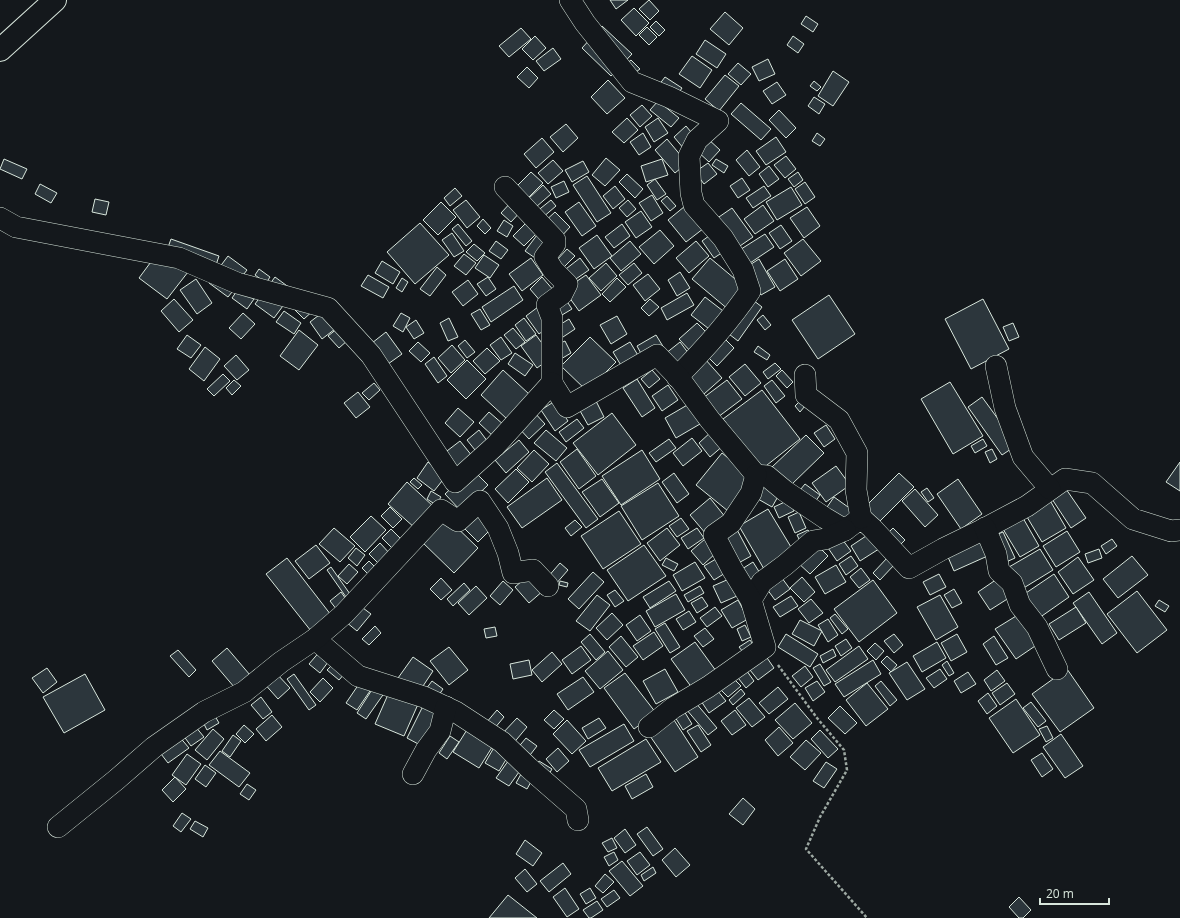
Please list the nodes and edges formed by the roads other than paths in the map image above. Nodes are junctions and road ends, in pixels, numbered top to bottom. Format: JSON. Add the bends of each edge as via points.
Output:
{"nodes":[{"id":1,"x":55,"y":0,"type":"edge"},
{"id":2,"x":570,"y":0,"type":"edge"},
{"id":3,"x":0,"y":50,"type":"edge"},
{"id":4,"x":505,"y":187,"type":"dead end"},
{"id":5,"x":0,"y":218,"type":"edge"},
{"id":6,"x":996,"y":366,"type":"dead end"},
{"id":7,"x":805,"y":375,"type":"dead end"},
{"id":8,"x":677,"y":376,"type":"junction"},
{"id":9,"x":552,"y":383,"type":"junction"},
{"id":10,"x":756,"y":475,"type":"junction"},
{"id":11,"x":455,"y":482,"type":"junction"},
{"id":12,"x":1050,"y":489,"type":"junction"},
{"id":13,"x":441,"y":510,"type":"junction"},
{"id":14,"x":853,"y":524,"type":"junction"},
{"id":15,"x":986,"y":528,"type":"junction"},
{"id":16,"x":1180,"y":530,"type":"edge"},
{"id":17,"x":548,"y":586,"type":"dead end"},
{"id":18,"x":751,"y":600,"type":"junction"},
{"id":19,"x":315,"y":639,"type":"junction"},
{"id":20,"x":1057,"y":669,"type":"dead end"},
{"id":21,"x":446,"y":707,"type":"junction"},
{"id":22,"x":649,"y":727,"type":"dead end"},
{"id":23,"x":413,"y":774,"type":"dead end"},
{"id":24,"x":578,"y":820,"type":"dead end"},
{"id":25,"x":58,"y":827,"type":"dead end"}],
"edges":[{"from":1,"to":3,"type":"main road"},
{"from":2,"to":8,"type":"street","via":[[632,82],[669,97],[718,122],[697,140],[689,156],[690,193],[694,205],[723,238],[743,270],[750,291],[734,315]]},
{"from":4,"to":9,"type":"street","via":[[555,240],[545,258],[567,284],[562,294],[547,305],[552,318]]},
{"from":5,"to":11,"type":"street","via":[[16,227],[179,258],[237,283],[328,308],[372,355]]},
{"from":6,"to":12,"type":"street","via":[[1005,408],[1023,457]]},
{"from":7,"to":14,"type":"street","via":[[806,395],[839,420],[857,453]]},
{"from":8,"to":9,"type":"street","via":[[657,355],[566,407]]},
{"from":8,"to":10,"type":"street"},
{"from":9,"to":11,"type":"street","via":[[496,446]]},
{"from":10,"to":14,"type":"street","via":[[767,476],[825,518]]},
{"from":10,"to":18,"type":"street","via":[[751,493],[731,523],[714,535]]},
{"from":11,"to":13,"type":"street","via":[[444,494]]},
{"from":12,"to":15,"type":"street","via":[[1027,506]]},
{"from":12,"to":16,"type":"street","via":[[1065,479],[1092,483],[1133,519],[1171,531]]},
{"from":13,"to":17,"type":"street","via":[[458,521],[480,501],[498,528],[513,572],[533,570]]},
{"from":13,"to":19,"type":"street","via":[[344,614]]},
{"from":14,"to":15,"type":"street","via":[[872,528],[909,568]]},
{"from":14,"to":18,"type":"street","via":[[825,539],[813,541],[762,582]]},
{"from":15,"to":20,"type":"street","via":[[996,554],[999,571],[1012,583],[1020,605],[1036,627]]},
{"from":18,"to":22,"type":"street","via":[[765,647],[673,708]]},
{"from":19,"to":21,"type":"street","via":[[358,676],[424,697]]},
{"from":19,"to":25,"type":"street","via":[[244,692],[204,712],[154,747]]},
{"from":21,"to":23,"type":"street","via":[[440,731]]},
{"from":21,"to":24,"type":"street","via":[[502,742],[576,809]]}]}
